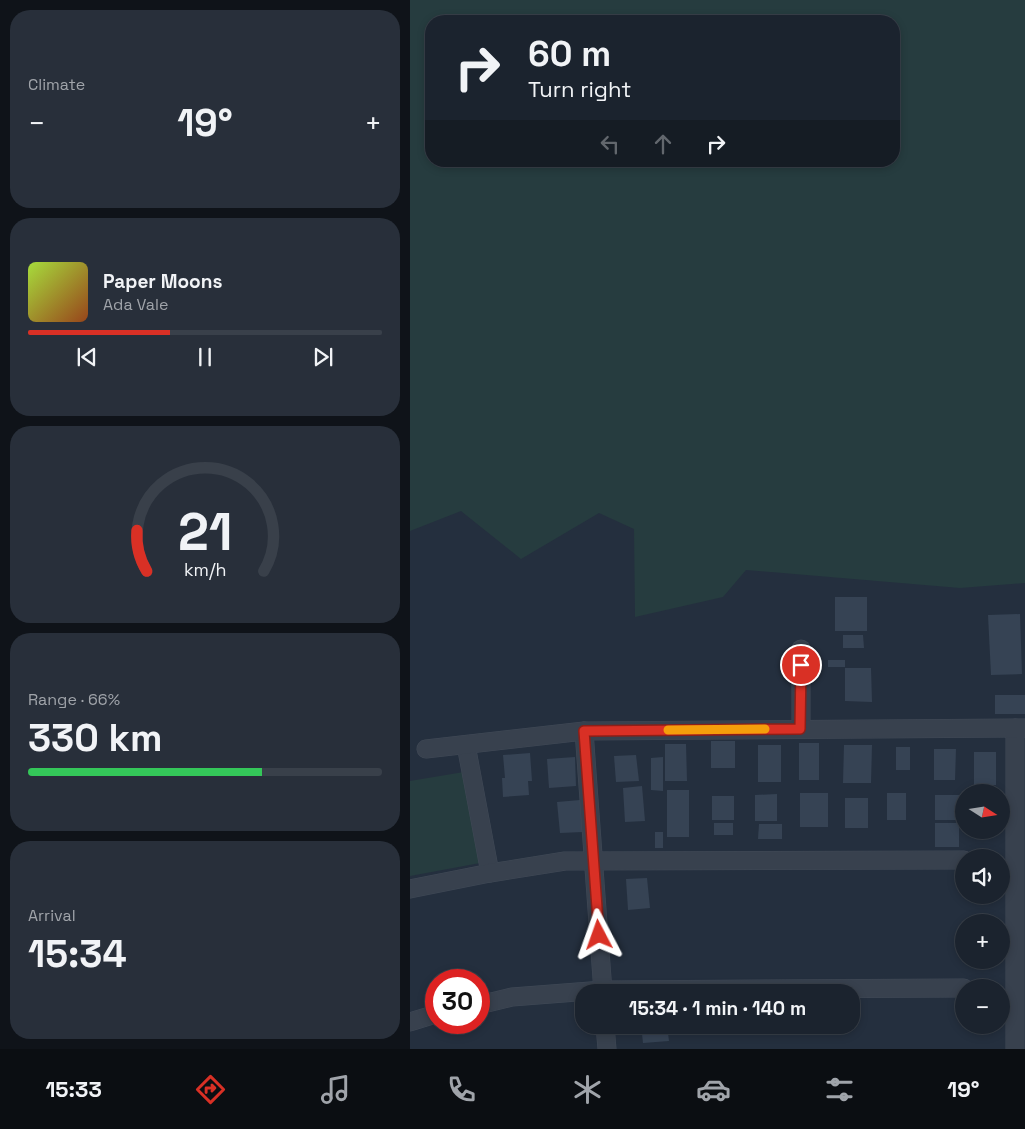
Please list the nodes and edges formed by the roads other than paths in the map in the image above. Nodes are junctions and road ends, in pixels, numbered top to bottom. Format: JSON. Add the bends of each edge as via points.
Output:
{"nodes":[{"id":1,"x":801,"y":649,"type":"dead end"},
{"id":2,"x":1020,"y":728,"type":"edge"},
{"id":3,"x":800,"y":729,"type":"junction"},
{"id":4,"x":584,"y":731,"type":"junction"},
{"id":5,"x":466,"y":745,"type":"junction"},
{"id":6,"x":426,"y":748,"type":"dead end"},
{"id":7,"x":1009,"y":849,"type":"edge"},
{"id":8,"x":955,"y":860,"type":"edge"},
{"id":9,"x":595,"y":862,"type":"junction"},
{"id":10,"x":490,"y":873,"type":"junction"},
{"id":11,"x":410,"y":889,"type":"edge"},
{"id":12,"x":1008,"y":904,"type":"edge"},
{"id":13,"x":1008,"y":979,"type":"edge"},
{"id":14,"x":603,"y":984,"type":"edge"},
{"id":15,"x":955,"y":988,"type":"edge"},
{"id":16,"x":860,"y":989,"type":"edge"},
{"id":17,"x":575,"y":993,"type":"edge"},
{"id":18,"x":490,"y":1002,"type":"edge"},
{"id":19,"x":1010,"y":1005,"type":"edge"},
{"id":20,"x":425,"y":1017,"type":"edge"},
{"id":21,"x":410,"y":1022,"type":"edge"},
{"id":22,"x":606,"y":1034,"type":"edge"},
{"id":23,"x":607,"y":1049,"type":"edge"},
{"id":24,"x":1015,"y":1049,"type":"edge"}],
"edges":[{"from":1,"to":3,"type":"street"},
{"from":2,"to":3,"type":"street"},
{"from":2,"to":7,"type":"street"},
{"from":3,"to":4,"type":"street"},
{"from":4,"to":5,"type":"street"},
{"from":4,"to":9,"type":"street"},
{"from":5,"to":6,"type":"street"},
{"from":5,"to":10,"type":"street"},
{"from":8,"to":9,"type":"street"},
{"from":9,"to":10,"type":"street","via":[[565,861]]},
{"from":9,"to":14,"type":"street"},
{"from":10,"to":11,"type":"street"},
{"from":12,"to":13,"type":"street"},
{"from":15,"to":16,"type":"street"},
{"from":17,"to":18,"type":"street","via":[[512,997]]},
{"from":19,"to":24,"type":"street"},
{"from":20,"to":21,"type":"street"},
{"from":22,"to":23,"type":"street"}]}
